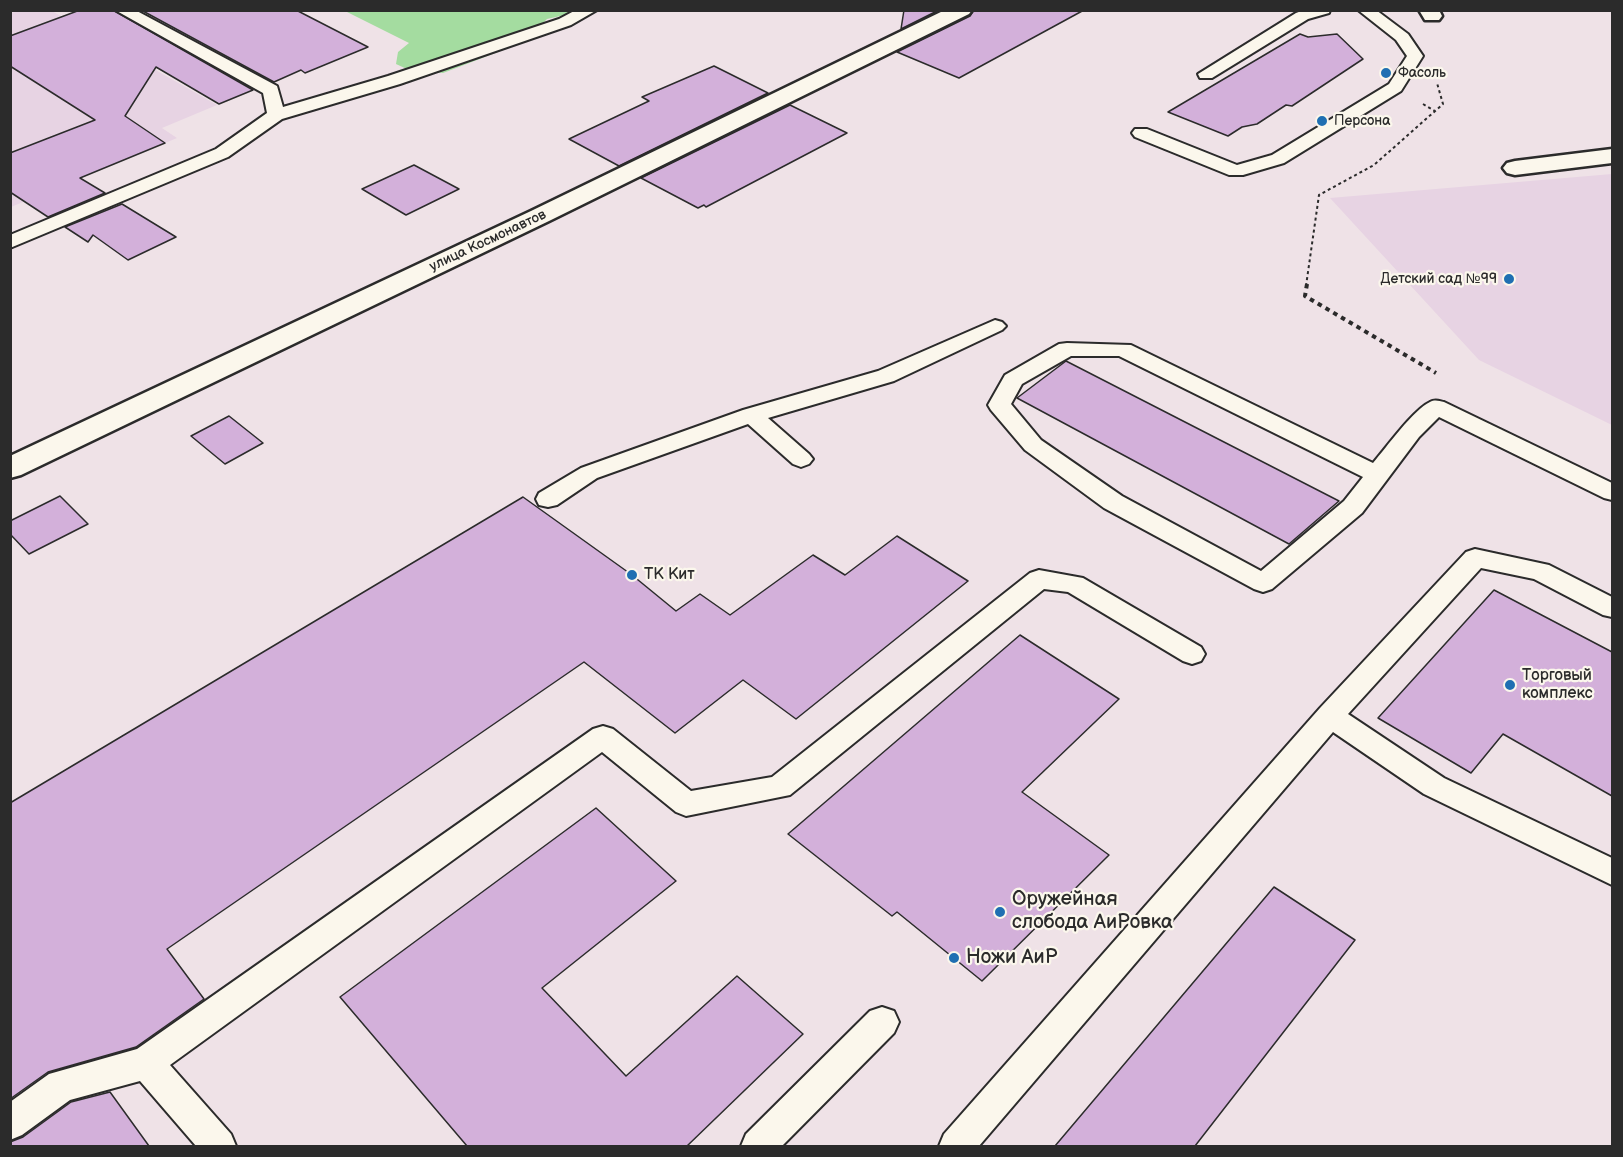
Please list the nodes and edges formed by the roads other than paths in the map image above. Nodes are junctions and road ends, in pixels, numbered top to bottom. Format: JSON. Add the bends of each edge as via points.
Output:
{"nodes":[{"id":1,"x":122,"y":10,"type":"edge"},
{"id":2,"x":590,"y":10,"type":"edge"},
{"id":3,"x":963,"y":10,"type":"edge"},
{"id":4,"x":1323,"y":10,"type":"edge"},
{"id":5,"x":1365,"y":10,"type":"edge"},
{"id":6,"x":1206,"y":74,"type":"dead end"},
{"id":7,"x":276,"y":115,"type":"junction"},
{"id":8,"x":1141,"y":133,"type":"dead end"},
{"id":9,"x":1612,"y":156,"type":"edge"},
{"id":10,"x":1515,"y":168,"type":"dead end"},
{"id":11,"x":10,"y":242,"type":"edge"},
{"id":12,"x":995,"y":326,"type":"dead end"},
{"id":13,"x":751,"y":415,"type":"junction"},
{"id":14,"x":801,"y":459,"type":"dead end"},
{"id":15,"x":10,"y":468,"type":"edge"},
{"id":16,"x":1377,"y":474,"type":"junction"},
{"id":17,"x":1612,"y":492,"type":"edge"},
{"id":18,"x":548,"y":499,"type":"dead end"},
{"id":19,"x":1612,"y":608,"type":"edge"},
{"id":20,"x":1192,"y":654,"type":"dead end"},
{"id":21,"x":1330,"y":716,"type":"junction"},
{"id":22,"x":1612,"y":872,"type":"edge"},
{"id":23,"x":882,"y":1022,"type":"dead end"},
{"id":24,"x":146,"y":1063,"type":"junction"},
{"id":25,"x":10,"y":1123,"type":"edge"},
{"id":26,"x":219,"y":1146,"type":"edge"},
{"id":27,"x":758,"y":1146,"type":"edge"},
{"id":28,"x":956,"y":1146,"type":"edge"}],
"edges":[{"from":1,"to":7,"type":"lane","via":[[271,90]]},
{"from":2,"to":7,"type":"lane","via":[[394,80]]},
{"from":3,"to":15,"type":"street","name":"улица Космонавтов"},
{"from":4,"to":6,"type":"lane","via":[[1302,16]]},
{"from":5,"to":8,"type":"lane","via":[[1402,38],[1415,56],[1395,87],[1278,159],[1236,171]]},
{"from":7,"to":11,"type":"lane","via":[[222,153]]},
{"from":9,"to":10,"type":"street"},
{"from":12,"to":13,"type":"lane","via":[[886,376]]},
{"from":13,"to":14,"type":"lane"},
{"from":13,"to":18,"type":"lane","via":[[589,473]]},
{"from":16,"to":16,"type":"lane","via":[[1123,350],[1067,349],[1013,380],[999,405],[1033,445],[1113,502],[1263,583],[1353,507]]},
{"from":16,"to":17,"type":"lane","via":[[1436,407]]},
{"from":19,"to":21,"type":"lane","via":[[1540,571],[1475,558]]},
{"from":20,"to":24,"type":"lane","via":[[1074,584],[1039,579],[780,787],[686,804],[603,737]]},
{"from":21,"to":22,"type":"lane","via":[[1434,786]]},
{"from":21,"to":28,"type":"lane"},
{"from":23,"to":27,"type":"lane"},
{"from":24,"to":25,"type":"lane","via":[[61,1086]]},
{"from":24,"to":26,"type":"lane"}]}
